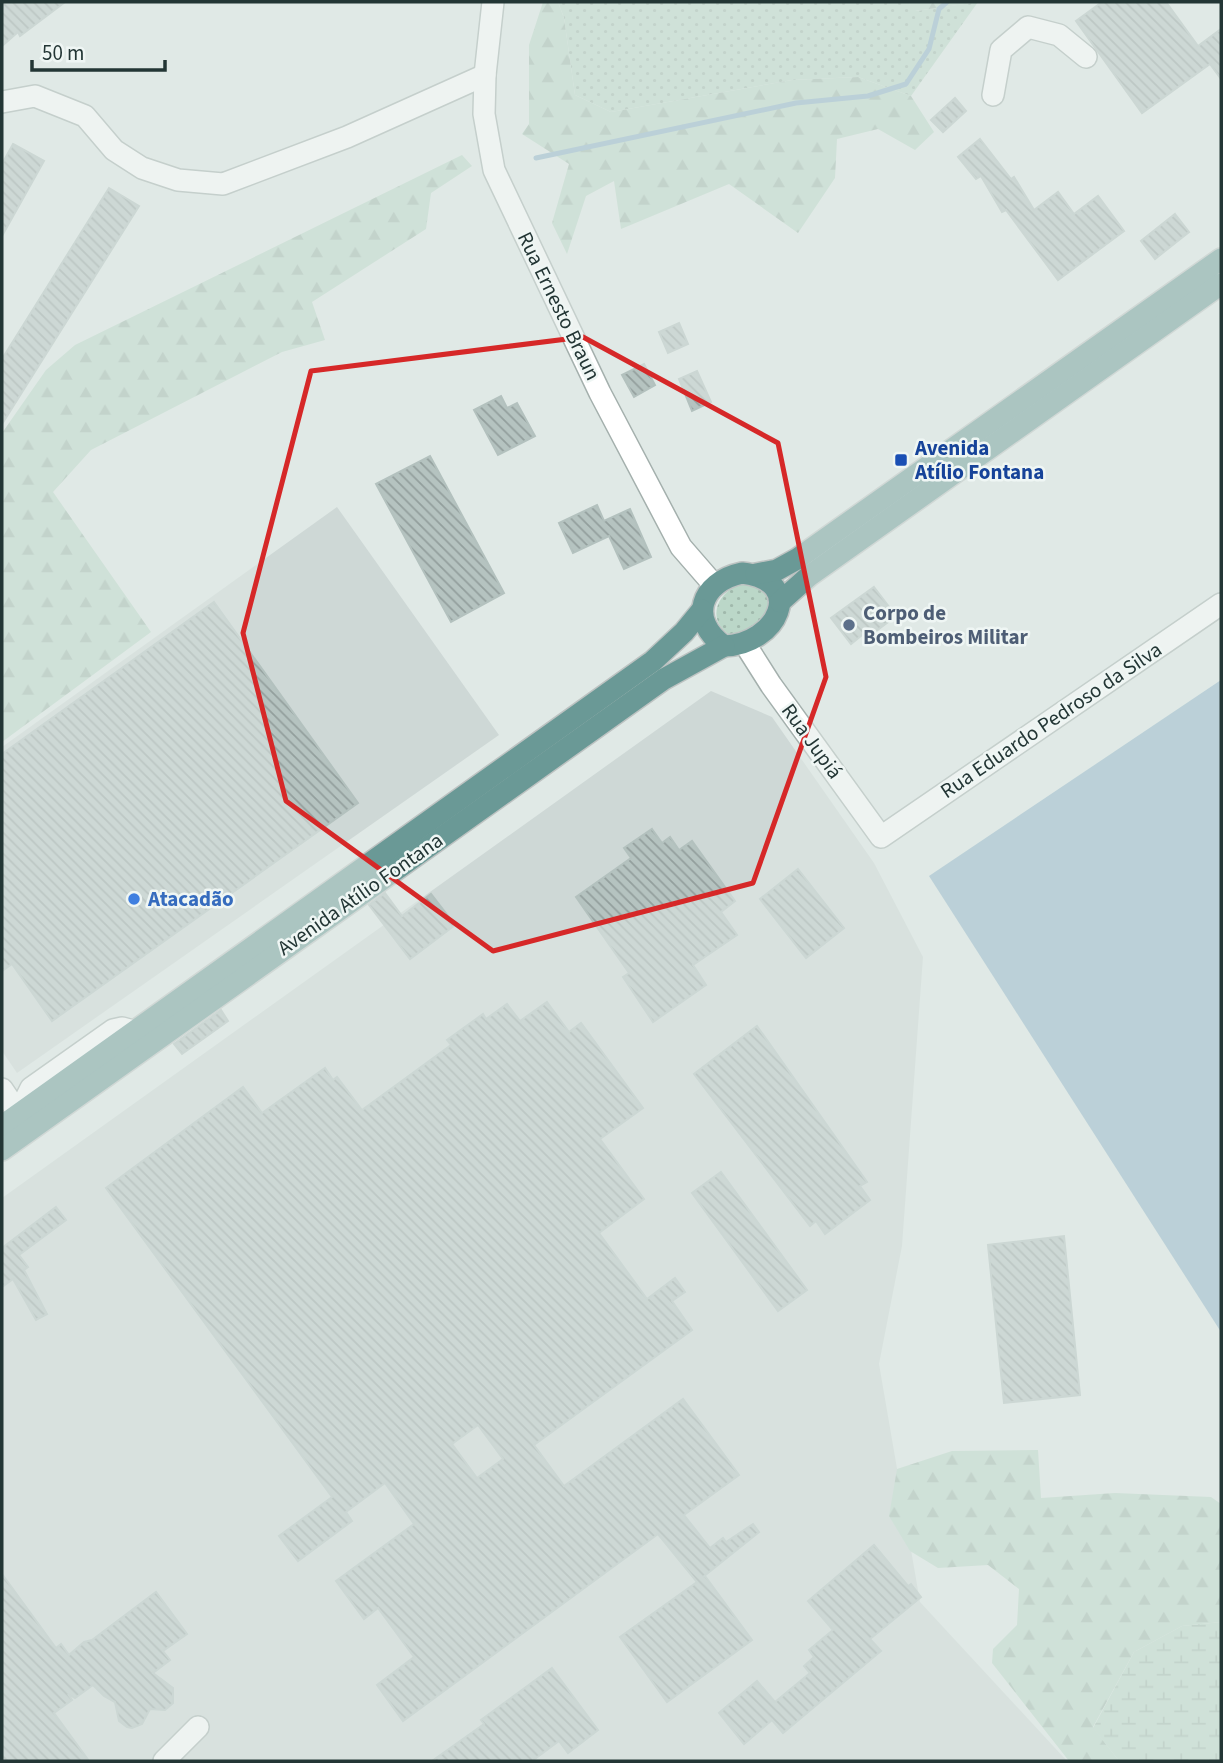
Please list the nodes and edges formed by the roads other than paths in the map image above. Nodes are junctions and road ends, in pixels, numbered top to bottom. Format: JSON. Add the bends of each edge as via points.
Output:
{"nodes":[{"id":1,"x":493,"y":2,"type":"edge"},
{"id":2,"x":1086,"y":57,"type":"dead end"},
{"id":3,"x":485,"y":75,"type":"junction"},
{"id":4,"x":993,"y":95,"type":"dead end"},
{"id":5,"x":2,"y":102,"type":"edge"},
{"id":6,"x":1221,"y":259,"type":"edge"},
{"id":7,"x":1221,"y":284,"type":"edge"},
{"id":8,"x":756,"y":574,"type":"junction"},
{"id":9,"x":714,"y":585,"type":"junction"},
{"id":10,"x":780,"y":602,"type":"junction"},
{"id":11,"x":1221,"y":604,"type":"edge"},
{"id":12,"x":702,"y":610,"type":"junction"},
{"id":13,"x":734,"y":645,"type":"junction"},
{"id":14,"x":881,"y":837,"type":"joint"},
{"id":15,"x":2,"y":1089,"type":"edge"},
{"id":16,"x":15,"y":1117,"type":"edge"},
{"id":17,"x":2,"y":1150,"type":"edge"},
{"id":18,"x":198,"y":1727,"type":"dead end"},
{"id":19,"x":163,"y":1761,"type":"edge"}],
"edges":[{"from":1,"to":3,"type":"street","name":"Rua Ernesto Braun"},
{"from":2,"to":4,"type":"street","via":[[1059,35],[1028,27],[1001,50]]},
{"from":3,"to":5,"type":"street","via":[[347,137],[223,184],[178,180],[142,168],[114,150],[85,116],[35,96]]},
{"from":3,"to":9,"type":"street","name":"Rua Ernesto Braun","via":[[485,125],[494,170],[600,393],[681,547]]},
{"from":6,"to":8,"type":"main road","via":[[797,559]]},
{"from":7,"to":10,"type":"main road","via":[[809,576]]},
{"from":8,"to":9,"type":"main road","via":[[728,576]]},
{"from":8,"to":10,"type":"main road","via":[[776,589]]},
{"from":9,"to":12,"type":"main road"},
{"from":10,"to":13,"type":"main road","via":[[766,630]]},
{"from":11,"to":14,"type":"street","name":"Rua Eduardo Pedroso da Silva"},
{"from":12,"to":13,"type":"main road","via":[[712,638]]},
{"from":12,"to":16,"type":"main road","name":"Avenida Atílio Fontana","via":[[653,662]]},
{"from":13,"to":14,"type":"street","name":"Rua Jupiá","via":[[771,685]]},
{"from":13,"to":17,"type":"main road","name":"Avenida Atílio Fontana","via":[[664,679]]},
{"from":15,"to":16,"type":"street"},
{"from":18,"to":19,"type":"street"}]}
